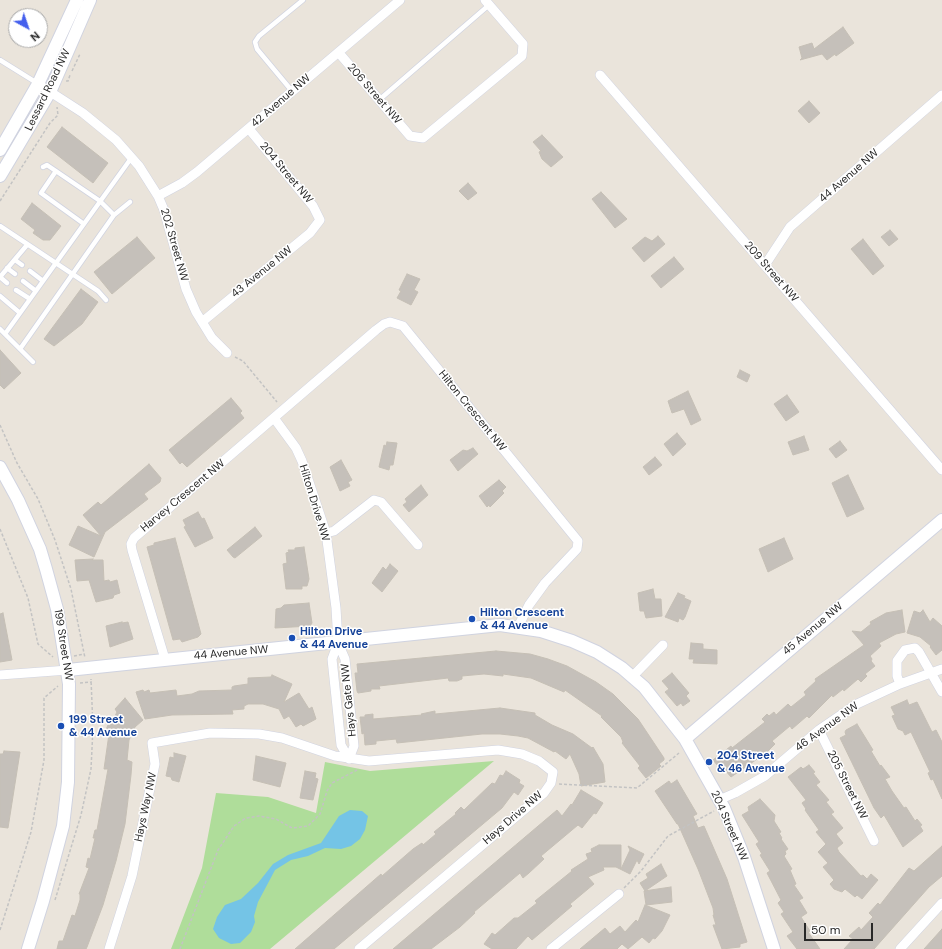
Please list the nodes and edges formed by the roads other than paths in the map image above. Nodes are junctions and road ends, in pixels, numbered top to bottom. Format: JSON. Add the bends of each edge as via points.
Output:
{"nodes":[{"id":1,"x":77,"y":0,"type":"edge"},
{"id":2,"x":90,"y":0,"type":"edge"},
{"id":3,"x":303,"y":0,"type":"edge"},
{"id":4,"x":400,"y":0,"type":"edge"},
{"id":5,"x":487,"y":2,"type":"edge"},
{"id":6,"x":339,"y":52,"type":"junction"},
{"id":7,"x":0,"y":60,"type":"edge"},
{"id":8,"x":600,"y":75,"type":"dead end"},
{"id":9,"x":38,"y":84,"type":"junction"},
{"id":10,"x":292,"y":91,"type":"junction"},
{"id":11,"x":54,"y":94,"type":"junction"},
{"id":12,"x":942,"y":95,"type":"edge"},
{"id":13,"x":379,"y":100,"type":"junction"},
{"id":14,"x":249,"y":129,"type":"junction"},
{"id":15,"x":0,"y":150,"type":"edge"},
{"id":16,"x":132,"y":157,"type":"junction"},
{"id":17,"x":42,"y":167,"type":"dead end"},
{"id":18,"x":56,"y":171,"type":"junction"},
{"id":19,"x":0,"y":176,"type":"edge"},
{"id":20,"x":158,"y":196,"type":"junction"},
{"id":21,"x":100,"y":202,"type":"junction"},
{"id":22,"x":130,"y":202,"type":"dead end"},
{"id":23,"x":114,"y":215,"type":"junction"},
{"id":24,"x":320,"y":220,"type":"joint"},
{"id":25,"x":84,"y":224,"type":"junction"},
{"id":26,"x":0,"y":226,"type":"edge"},
{"id":27,"x":27,"y":245,"type":"junction"},
{"id":28,"x":15,"y":260,"type":"junction"},
{"id":29,"x":56,"y":264,"type":"junction"},
{"id":30,"x":22,"y":265,"type":"dead end"},
{"id":31,"x":764,"y":265,"type":"junction"},
{"id":32,"x":8,"y":268,"type":"junction"},
{"id":33,"x":30,"y":271,"type":"dead end"},
{"id":34,"x":15,"y":274,"type":"dead end"},
{"id":35,"x":73,"y":275,"type":"junction"},
{"id":36,"x":0,"y":277,"type":"edge"},
{"id":37,"x":24,"y":281,"type":"dead end"},
{"id":38,"x":43,"y":281,"type":"junction"},
{"id":39,"x":7,"y":283,"type":"dead end"},
{"id":40,"x":16,"y":290,"type":"dead end"},
{"id":41,"x":36,"y":291,"type":"junction"},
{"id":42,"x":0,"y":296,"type":"edge"},
{"id":43,"x":30,"y":299,"type":"junction"},
{"id":44,"x":106,"y":300,"type":"dead end"},
{"id":45,"x":20,"y":313,"type":"junction"},
{"id":46,"x":202,"y":322,"type":"junction"},
{"id":47,"x":0,"y":329,"type":"edge"},
{"id":48,"x":5,"y":334,"type":"junction"},
{"id":49,"x":20,"y":349,"type":"junction"},
{"id":50,"x":227,"y":353,"type":"road end"},
{"id":51,"x":33,"y":362,"type":"dead end"},
{"id":52,"x":274,"y":418,"type":"junction"},
{"id":53,"x":0,"y":467,"type":"edge"},
{"id":54,"x":942,"y":470,"type":"edge"},
{"id":55,"x":942,"y":520,"type":"edge"},
{"id":56,"x":326,"y":533,"type":"junction"},
{"id":57,"x":418,"y":545,"type":"dead end"},
{"id":58,"x":518,"y":627,"type":"junction"},
{"id":59,"x":461,"y":629,"type":"joint"},
{"id":60,"x":338,"y":643,"type":"junction"},
{"id":61,"x":663,"y":645,"type":"dead end"},
{"id":62,"x":165,"y":659,"type":"junction"},
{"id":63,"x":942,"y":669,"type":"edge"},
{"id":64,"x":68,"y":670,"type":"junction"},
{"id":65,"x":930,"y":674,"type":"junction"},
{"id":66,"x":0,"y":675,"type":"edge"},
{"id":67,"x":632,"y":677,"type":"junction"},
{"id":68,"x":900,"y":684,"type":"junction"},
{"id":69,"x":942,"y":692,"type":"edge"},
{"id":70,"x":819,"y":730,"type":"junction"},
{"id":71,"x":685,"y":739,"type":"junction"},
{"id":72,"x":349,"y":759,"type":"junction"},
{"id":73,"x":722,"y":804,"type":"junction"},
{"id":74,"x":874,"y":841,"type":"dead end"},
{"id":75,"x":619,"y":894,"type":"road end"},
{"id":76,"x":942,"y":903,"type":"edge"},
{"id":77,"x":28,"y":949,"type":"edge"},
{"id":78,"x":109,"y":949,"type":"edge"},
{"id":79,"x":360,"y":949,"type":"edge"},
{"id":80,"x":551,"y":949,"type":"edge"},
{"id":81,"x":774,"y":949,"type":"edge"},
{"id":82,"x":900,"y":949,"type":"edge"}],
"edges":[{"from":1,"to":9,"type":"street","name":"Lessard Road NW"},
{"from":2,"to":11,"type":"street","name":"Lessard Road NW"},
{"from":3,"to":10,"type":"lane","via":[[255,42]]},
{"from":4,"to":6,"type":"street","name":"42 Avenue NW"},
{"from":5,"to":13,"type":"lane"},
{"from":5,"to":13,"type":"street","name":"206 Street NW","via":[[523,44],[522,56],[423,138],[410,136]]},
{"from":6,"to":10,"type":"street","name":"42 Avenue NW"},
{"from":6,"to":13,"type":"street","name":"206 Street NW"},
{"from":7,"to":9,"type":"lane"},
{"from":8,"to":31,"type":"street","name":"209 Street NW"},
{"from":9,"to":11,"type":"street","name":"202 Street NW"},
{"from":9,"to":15,"type":"street","name":"Lessard Road NW"},
{"from":10,"to":14,"type":"street","name":"42 Avenue NW"},
{"from":11,"to":16,"type":"street","name":"202 Street NW","via":[[101,127]]},
{"from":11,"to":19,"type":"street","name":"Lessard Road NW"},
{"from":12,"to":31,"type":"street","name":"44 Avenue NW","via":[[790,227]]},
{"from":14,"to":20,"type":"street","name":"42 Avenue NW","via":[[189,178]]},
{"from":14,"to":24,"type":"street","name":"204 Street NW","via":[[313,206]]},
{"from":16,"to":20,"type":"street","name":"202 Street NW"},
{"from":16,"to":21,"type":"lane"},
{"from":17,"to":18,"type":"lane","via":[[47,165]]},
{"from":18,"to":21,"type":"lane"},
{"from":18,"to":25,"type":"lane","via":[[42,193]]},
{"from":20,"to":46,"type":"street","name":"202 Street NW","via":[[170,227],[186,289]]},
{"from":21,"to":23,"type":"lane"},
{"from":21,"to":25,"type":"lane"},
{"from":22,"to":23,"type":"lane"},
{"from":23,"to":35,"type":"lane"},
{"from":24,"to":46,"type":"street","name":"43 Avenue NW","via":[[310,233]]},
{"from":25,"to":29,"type":"lane"},
{"from":26,"to":27,"type":"lane"},
{"from":27,"to":28,"type":"lane"},
{"from":27,"to":29,"type":"lane"},
{"from":28,"to":30,"type":"lane"},
{"from":28,"to":32,"type":"lane"},
{"from":29,"to":35,"type":"lane"},
{"from":29,"to":38,"type":"lane"},
{"from":31,"to":54,"type":"street","name":"209 Street NW"},
{"from":32,"to":34,"type":"lane"},
{"from":32,"to":36,"type":"lane"},
{"from":33,"to":38,"type":"lane"},
{"from":35,"to":44,"type":"lane","via":[[98,291]]},
{"from":35,"to":49,"type":"lane"},
{"from":36,"to":39,"type":"lane"},
{"from":37,"to":41,"type":"lane"},
{"from":38,"to":41,"type":"lane"},
{"from":40,"to":43,"type":"lane"},
{"from":41,"to":43,"type":"lane"},
{"from":42,"to":45,"type":"lane"},
{"from":43,"to":45,"type":"lane"},
{"from":45,"to":48,"type":"lane"},
{"from":46,"to":50,"type":"street","name":"202 Street NW","via":[[212,338]]},
{"from":47,"to":48,"type":"lane"},
{"from":48,"to":49,"type":"lane"},
{"from":49,"to":51,"type":"lane"},
{"from":52,"to":56,"type":"street","name":"Hilton Drive NW","via":[[293,442],[302,461]]},
{"from":52,"to":58,"type":"street","name":"Hilton Crescent NW","via":[[384,324],[390,322],[403,326],[578,541],[578,549],[545,583],[529,605]]},
{"from":52,"to":62,"type":"street","name":"Harvey Crescent NW","via":[[134,538],[131,544]]},
{"from":53,"to":64,"type":"street","name":"199 Street NW","via":[[40,549],[58,609]]},
{"from":55,"to":71,"type":"street","name":"45 Avenue NW"},
{"from":56,"to":57,"type":"street","via":[[334,531],[374,500],[381,502]]},
{"from":56,"to":60,"type":"street","name":"Hilton Drive NW"},
{"from":58,"to":59,"type":"street","name":"204 Street NW","via":[[500,625]]},
{"from":58,"to":67,"type":"street","name":"204 Street NW","via":[[541,631],[598,652]]},
{"from":59,"to":60,"type":"street","name":"44 Avenue NW"},
{"from":60,"to":62,"type":"street","name":"44 Avenue NW"},
{"from":60,"to":72,"type":"street","name":"Hays Gate NW","via":[[345,659],[354,746]]},
{"from":60,"to":72,"type":"street","name":"Hays Gate NW","via":[[332,659],[341,745]]},
{"from":61,"to":67,"type":"street"},
{"from":62,"to":64,"type":"street","name":"44 Avenue NW"},
{"from":63,"to":65,"type":"street","name":"46 Avenue NW"},
{"from":64,"to":66,"type":"street","name":"44 Avenue NW"},
{"from":64,"to":77,"type":"street","name":"199 Street NW","via":[[68,782],[62,826]]},
{"from":65,"to":68,"type":"street","name":"46 Avenue NW"},
{"from":65,"to":68,"type":"street","via":[[919,652],[910,648],[905,650],[897,661]]},
{"from":65,"to":69,"type":"street"},
{"from":67,"to":71,"type":"street","name":"204 Street NW","via":[[644,687]]},
{"from":68,"to":70,"type":"street","name":"46 Avenue NW","via":[[862,701]]},
{"from":70,"to":73,"type":"street","name":"46 Avenue NW","via":[[765,776]]},
{"from":70,"to":74,"type":"street","name":"205 Street NW"},
{"from":71,"to":73,"type":"street","name":"204 Street NW"},
{"from":72,"to":78,"type":"street","name":"Hays Way NW","via":[[282,738],[259,734],[210,733],[152,743],[155,764],[135,861]]},
{"from":72,"to":79,"type":"street","name":"Hays Drive NW","via":[[385,761],[498,750],[522,754],[539,761],[553,772],[551,783],[544,794]]},
{"from":73,"to":81,"type":"street","name":"204 Street NW","via":[[744,857]]},
{"from":75,"to":80,"type":"street"},
{"from":76,"to":82,"type":"street"}]}
